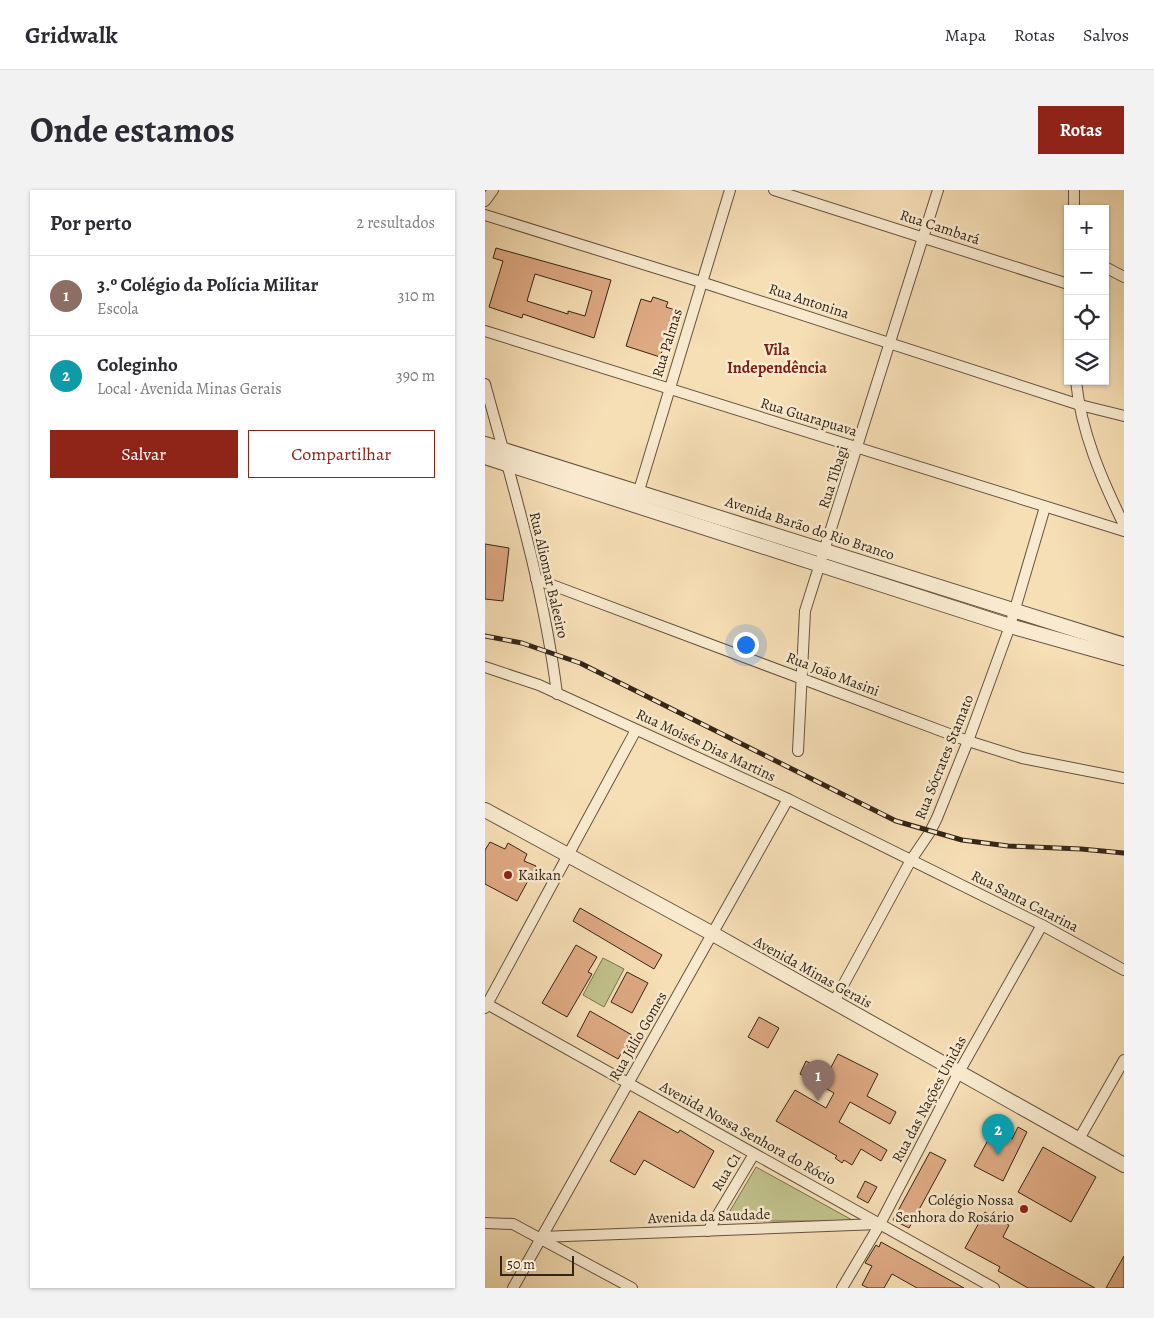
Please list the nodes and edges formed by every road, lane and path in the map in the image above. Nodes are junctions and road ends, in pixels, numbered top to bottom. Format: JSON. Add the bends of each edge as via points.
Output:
{"nodes":[{"id":1,"x":493,"y":190,"type":"edge"},
{"id":2,"x":729,"y":190,"type":"edge"},
{"id":3,"x":774,"y":190,"type":"edge"},
{"id":4,"x":938,"y":190,"type":"edge"},
{"id":5,"x":1074,"y":190,"type":"edge"},
{"id":6,"x":485,"y":201,"type":"edge"},
{"id":7,"x":1074,"y":205,"type":"edge"},
{"id":8,"x":485,"y":215,"type":"edge"},
{"id":9,"x":923,"y":237,"type":"junction"},
{"id":10,"x":1109,"y":269,"type":"edge"},
{"id":11,"x":1124,"y":277,"type":"edge"},
{"id":12,"x":701,"y":282,"type":"junction"},
{"id":13,"x":1064,"y":283,"type":"edge"},
{"id":14,"x":485,"y":330,"type":"edge"},
{"id":15,"x":890,"y":343,"type":"junction"},
{"id":16,"x":485,"y":384,"type":"edge"},
{"id":17,"x":1077,"y":385,"type":"edge"},
{"id":18,"x":669,"y":388,"type":"junction"},
{"id":19,"x":1080,"y":405,"type":"junction"},
{"id":20,"x":1124,"y":416,"type":"edge"},
{"id":21,"x":485,"y":444,"type":"edge"},
{"id":22,"x":859,"y":448,"type":"junction"},
{"id":23,"x":503,"y":449,"type":"junction"},
{"id":24,"x":485,"y":457,"type":"edge"},
{"id":25,"x":508,"y":464,"type":"junction"},
{"id":26,"x":639,"y":491,"type":"junction"},
{"id":27,"x":635,"y":505,"type":"junction"},
{"id":28,"x":1045,"y":507,"type":"junction"},
{"id":29,"x":1124,"y":525,"type":"edge"},
{"id":30,"x":1124,"y":531,"type":"edge"},
{"id":31,"x":826,"y":549,"type":"junction"},
{"id":32,"x":820,"y":565,"type":"junction"},
{"id":33,"x":536,"y":579,"type":"junction"},
{"id":34,"x":1014,"y":611,"type":"junction"},
{"id":35,"x":1010,"y":626,"type":"junction"},
{"id":36,"x":1124,"y":645,"type":"edge"},
{"id":37,"x":1124,"y":658,"type":"edge"},
{"id":38,"x":485,"y":667,"type":"edge"},
{"id":39,"x":801,"y":677,"type":"junction"},
{"id":40,"x":557,"y":694,"type":"junction"},
{"id":41,"x":636,"y":730,"type":"junction"},
{"id":42,"x":968,"y":741,"type":"junction"},
{"id":43,"x":798,"y":751,"type":"dead end"},
{"id":44,"x":1124,"y":778,"type":"edge"},
{"id":45,"x":788,"y":799,"type":"junction"},
{"id":46,"x":485,"y":810,"type":"edge"},
{"id":47,"x":568,"y":856,"type":"junction"},
{"id":48,"x":911,"y":860,"type":"junction"},
{"id":49,"x":1042,"y":925,"type":"junction"},
{"id":50,"x":713,"y":934,"type":"junction"},
{"id":51,"x":1124,"y":970,"type":"edge"},
{"id":52,"x":834,"y":1002,"type":"junction"},
{"id":53,"x":486,"y":1006,"type":"edge"},
{"id":54,"x":1124,"y":1060,"type":"edge"},
{"id":55,"x":959,"y":1072,"type":"junction"},
{"id":56,"x":628,"y":1084,"type":"junction"},
{"id":57,"x":1079,"y":1139,"type":"junction"},
{"id":58,"x":754,"y":1154,"type":"junction"},
{"id":59,"x":1124,"y":1165,"type":"edge"},
{"id":60,"x":485,"y":1223,"type":"edge"},
{"id":61,"x":880,"y":1224,"type":"junction"},
{"id":62,"x":708,"y":1231,"type":"junction"},
{"id":63,"x":540,"y":1237,"type":"junction"},
{"id":64,"x":513,"y":1288,"type":"edge"},
{"id":65,"x":632,"y":1288,"type":"edge"},
{"id":66,"x":842,"y":1288,"type":"edge"},
{"id":67,"x":994,"y":1288,"type":"edge"}],
"edges":[{"from":1,"to":6,"type":"street"},
{"from":2,"to":12,"type":"street","name":"Rua Palmas"},
{"from":3,"to":9,"type":"street","name":"Rua Cambará"},
{"from":4,"to":9,"type":"street","name":"Rua Tibagi"},
{"from":5,"to":7,"type":"street"},
{"from":8,"to":12,"type":"street","name":"Rua Antonina"},
{"from":9,"to":13,"type":"street","name":"Rua Cambará"},
{"from":9,"to":15,"type":"street","name":"Rua Tibagi"},
{"from":10,"to":11,"type":"street"},
{"from":12,"to":15,"type":"street","name":"Rua Antonina"},
{"from":12,"to":18,"type":"street","name":"Rua Palmas"},
{"from":14,"to":18,"type":"street","name":"Rua Guarapuava"},
{"from":15,"to":19,"type":"street","name":"Rua Antonina"},
{"from":15,"to":22,"type":"street","name":"Rua Tibagi"},
{"from":16,"to":23,"type":"street","name":"Rua Aliomar Baleeiro"},
{"from":17,"to":19,"type":"street"},
{"from":18,"to":22,"type":"street","name":"Rua Guarapuava"},
{"from":18,"to":26,"type":"street","name":"Rua Palmas"},
{"from":19,"to":20,"type":"street","name":"Rua Antonina"},
{"from":19,"to":29,"type":"street","via":[[1101,476]]},
{"from":21,"to":23,"type":"street","name":"Avenida Barão do Rio Branco"},
{"from":22,"to":28,"type":"street","name":"Rua Guarapuava"},
{"from":22,"to":31,"type":"street","name":"Rua Tibagi"},
{"from":23,"to":25,"type":"street","name":"Rua Aliomar Baleeiro"},
{"from":23,"to":26,"type":"street","name":"Avenida Barão do Rio Branco"},
{"from":24,"to":25,"type":"street"},
{"from":25,"to":27,"type":"street"},
{"from":25,"to":33,"type":"street","name":"Rua Aliomar Baleeiro"},
{"from":26,"to":27,"type":"street","name":"Rua Palmas"},
{"from":26,"to":31,"type":"street","name":"Avenida Barão do Rio Branco"},
{"from":27,"to":32,"type":"street"},
{"from":28,"to":30,"type":"street","name":"Rua Guarapuava"},
{"from":28,"to":34,"type":"street","name":"Rua Sócrates Stamato"},
{"from":31,"to":32,"type":"street","name":"Rua Tibagi"},
{"from":31,"to":34,"type":"street","name":"Avenida Barão do Rio Branco"},
{"from":32,"to":35,"type":"street"},
{"from":32,"to":39,"type":"street","name":"Rua Tibagi","via":[[805,611]]},
{"from":33,"to":39,"type":"street","name":"Rua João Masini"},
{"from":33,"to":40,"type":"street","name":"Rua Aliomar Baleeiro","via":[[553,654]]},
{"from":34,"to":35,"type":"street","name":"Rua Sócrates Stamato"},
{"from":34,"to":36,"type":"street","name":"Avenida Barão do Rio Branco"},
{"from":35,"to":37,"type":"street"},
{"from":35,"to":42,"type":"street","name":"Rua Sócrates Stamato"},
{"from":38,"to":40,"type":"street","name":"Rua Moisés Dias Martins"},
{"from":39,"to":42,"type":"street","name":"Rua João Masini"},
{"from":39,"to":43,"type":"street","name":"Rua Tibagi"},
{"from":40,"to":41,"type":"street","name":"Rua Moisés Dias Martins"},
{"from":41,"to":45,"type":"street","name":"Rua Moisés Dias Martins"},
{"from":41,"to":47,"type":"street"},
{"from":42,"to":44,"type":"street","name":"Rua João Masini","via":[[1022,758]]},
{"from":42,"to":48,"type":"street","name":"Rua Sócrates Stamato","via":[[930,832]]},
{"from":45,"to":48,"type":"street","name":"Rua Moisés Dias Martins"},
{"from":45,"to":50,"type":"street","name":"Rua Júlio Gomes"},
{"from":46,"to":47,"type":"street","name":"Avenida Minas Gerais"},
{"from":47,"to":50,"type":"street","name":"Avenida Minas Gerais"},
{"from":47,"to":53,"type":"street"},
{"from":48,"to":49,"type":"street","name":"Rua Santa Catarina"},
{"from":48,"to":52,"type":"street","name":"Rua Sócrates Stamato"},
{"from":49,"to":51,"type":"street","name":"Rua Santa Catarina"},
{"from":49,"to":55,"type":"street","name":"Rua das Nações Unidas"},
{"from":50,"to":52,"type":"street","name":"Avenida Minas Gerais"},
{"from":50,"to":56,"type":"street","name":"Rua Júlio Gomes"},
{"from":52,"to":55,"type":"street","name":"Avenida Minas Gerais"},
{"from":53,"to":56,"type":"street","name":"Avenida Nossa Senhora do Rócio"},
{"from":54,"to":57,"type":"street"},
{"from":55,"to":57,"type":"street","name":"Avenida Minas Gerais"},
{"from":55,"to":61,"type":"street","name":"Rua das Nações Unidas"},
{"from":56,"to":58,"type":"street","name":"Avenida Nossa Senhora do Rócio"},
{"from":56,"to":63,"type":"street","name":"Rua Júlio Gomes"},
{"from":57,"to":59,"type":"street","name":"Avenida Minas Gerais"},
{"from":58,"to":61,"type":"street","name":"Avenida Nossa Senhora do Rócio"},
{"from":58,"to":62,"type":"street","name":"Rua C1"},
{"from":60,"to":63,"type":"street","via":[[513,1224]]},
{"from":61,"to":62,"type":"street","name":"Avenida da Saudade"},
{"from":61,"to":66,"type":"street","name":"Rua das Nações Unidas"},
{"from":61,"to":67,"type":"street","name":"Avenida Nossa Senhora do Rócio"},
{"from":62,"to":63,"type":"street","name":"Avenida da Saudade"},
{"from":63,"to":64,"type":"street","name":"Rua Júlio Gomes"},
{"from":63,"to":65,"type":"street"}]}
